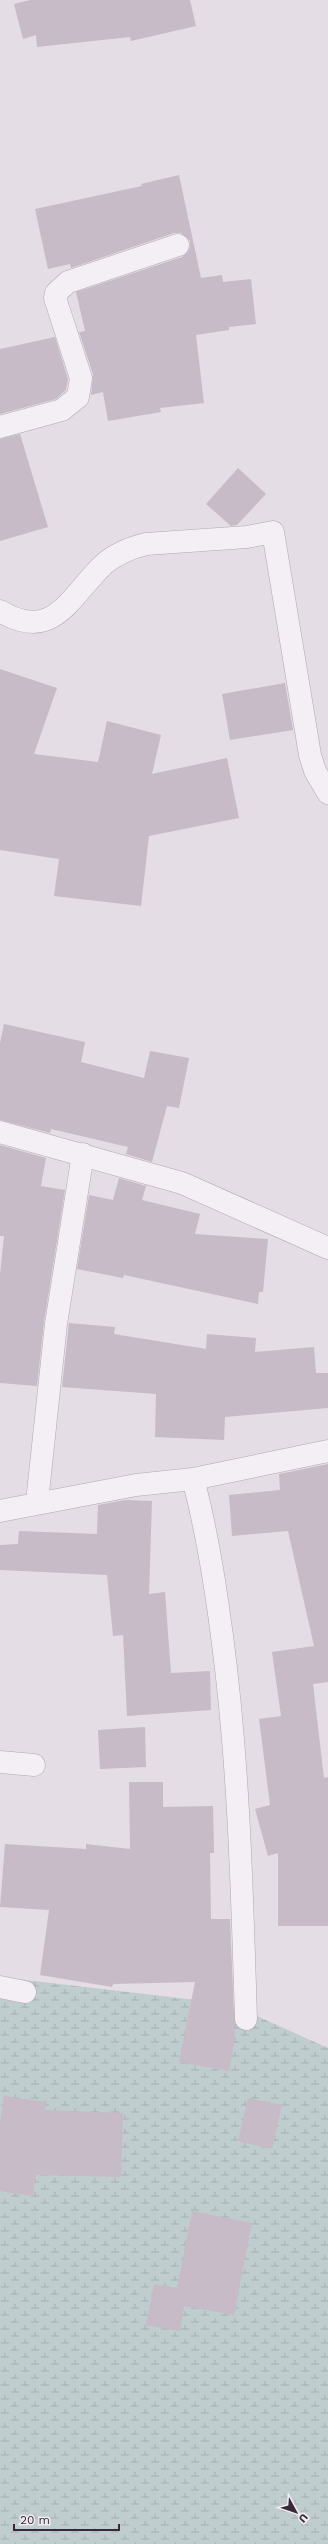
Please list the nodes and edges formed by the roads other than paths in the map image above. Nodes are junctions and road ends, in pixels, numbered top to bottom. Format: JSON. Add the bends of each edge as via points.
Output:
{"nodes":[{"id":1,"x":178,"y":245,"type":"dead end"},
{"id":2,"x":0,"y":427,"type":"edge"},
{"id":3,"x":0,"y":611,"type":"edge"},
{"id":4,"x":328,"y":793,"type":"edge"},
{"id":5,"x":0,"y":1132,"type":"edge"},
{"id":6,"x":83,"y":1154,"type":"junction"},
{"id":7,"x":328,"y":1248,"type":"edge"},
{"id":8,"x":328,"y":1451,"type":"edge"},
{"id":9,"x":193,"y":1479,"type":"junction"},
{"id":10,"x":38,"y":1502,"type":"junction"},
{"id":11,"x":0,"y":1510,"type":"edge"},
{"id":12,"x":0,"y":1762,"type":"edge"},
{"id":13,"x":34,"y":1765,"type":"dead end"},
{"id":14,"x":0,"y":1987,"type":"edge"},
{"id":15,"x":25,"y":1992,"type":"dead end"},
{"id":16,"x":246,"y":2019,"type":"dead end"}],
"edges":[{"from":1,"to":2,"type":"street","via":[[68,282],[60,287],[55,298],[81,378],[78,397],[62,410]]},
{"from":3,"to":4,"type":"street","via":[[16,621],[41,622],[67,605],[103,565],[133,547],[247,537],[273,532],[310,755],[315,771]]},
{"from":5,"to":6,"type":"street"},
{"from":6,"to":7,"type":"street","via":[[209,1194]]},
{"from":6,"to":10,"type":"street","via":[[56,1324]]},
{"from":8,"to":9,"type":"street"},
{"from":9,"to":10,"type":"street","via":[[136,1485]]},
{"from":9,"to":16,"type":"street","via":[[210,1546],[228,1686],[241,1850]]},
{"from":10,"to":11,"type":"street"},
{"from":12,"to":13,"type":"street"},
{"from":14,"to":15,"type":"street"}]}
